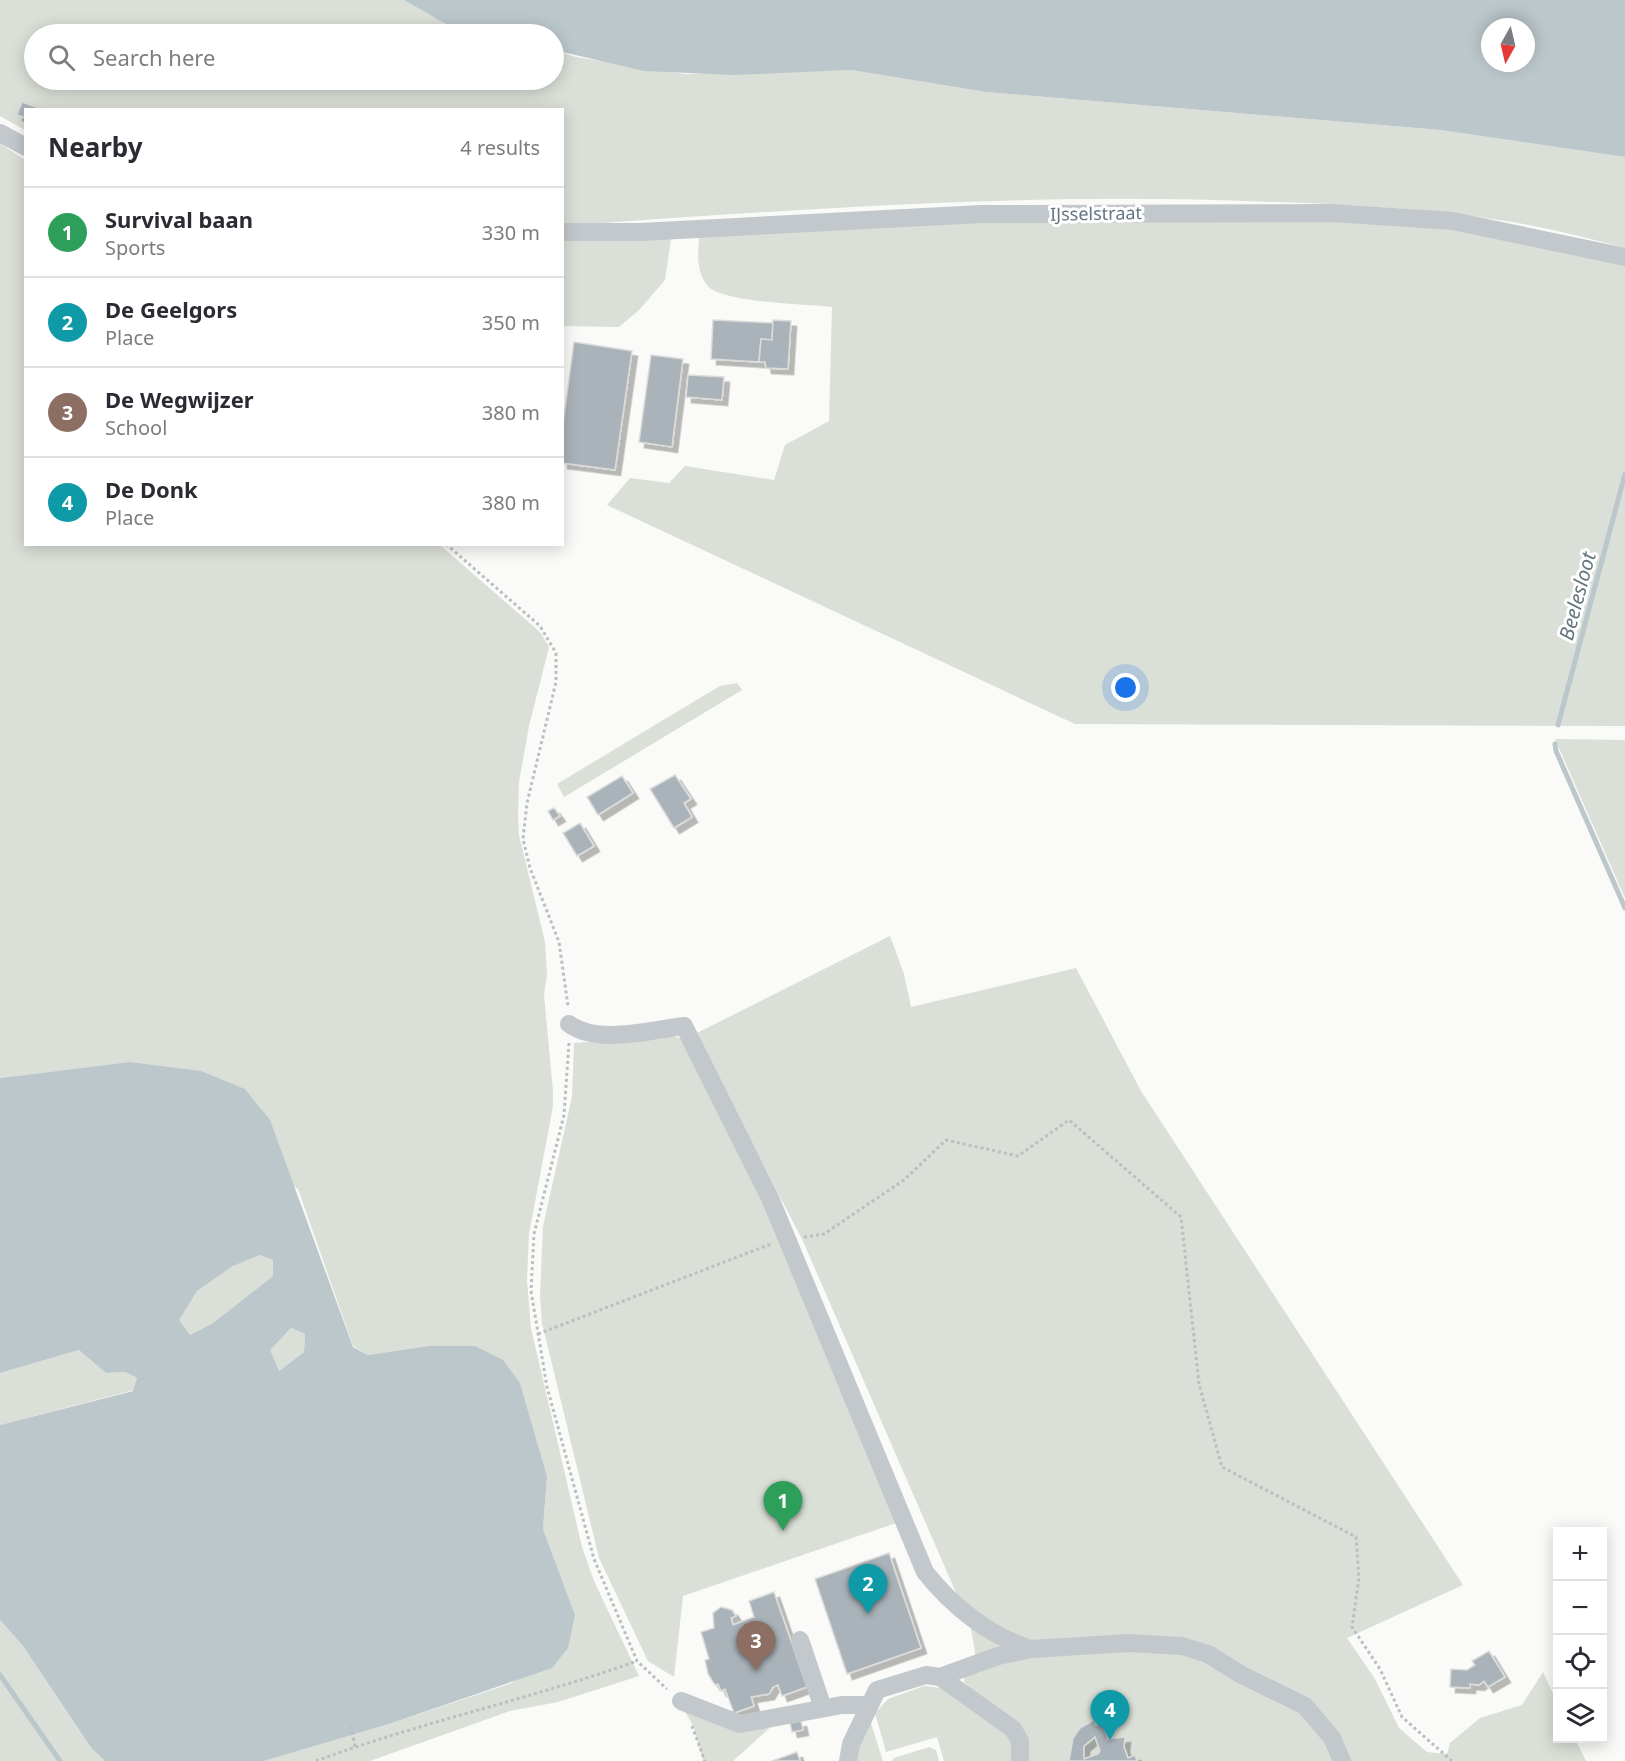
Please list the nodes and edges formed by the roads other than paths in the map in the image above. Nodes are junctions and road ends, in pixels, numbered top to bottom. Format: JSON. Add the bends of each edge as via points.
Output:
{"nodes":[{"id":1,"x":0,"y":133,"type":"edge"},
{"id":2,"x":24,"y":146,"type":"edge"},
{"id":3,"x":564,"y":232,"type":"edge"},
{"id":4,"x":1625,"y":257,"type":"edge"},
{"id":5,"x":569,"y":1024,"type":"road end"},
{"id":6,"x":800,"y":1640,"type":"dead end"},
{"id":7,"x":1031,"y":1649,"type":"junction"},
{"id":8,"x":940,"y":1677,"type":"junction"},
{"id":9,"x":681,"y":1701,"type":"dead end"},
{"id":10,"x":869,"y":1705,"type":"junction"},
{"id":11,"x":823,"y":1708,"type":"junction"},
{"id":12,"x":848,"y":1761,"type":"edge"},
{"id":13,"x":1020,"y":1761,"type":"edge"},
{"id":14,"x":1342,"y":1761,"type":"edge"}],
"edges":[{"from":1,"to":2,"type":"street"},
{"from":3,"to":4,"type":"street","name":"IJsselstraat","via":[[641,232],[981,214],[1333,213],[1454,221]]},
{"from":5,"to":7,"type":"street","via":[[597,1036],[684,1026],[761,1178],[925,1572],[936,1587],[984,1626]]},
{"from":6,"to":11,"type":"street"},
{"from":7,"to":8,"type":"street"},
{"from":7,"to":14,"type":"street","via":[[1144,1643],[1200,1651],[1305,1706],[1332,1738]]},
{"from":8,"to":10,"type":"street","via":[[926,1675],[877,1690]]},
{"from":8,"to":13,"type":"street","via":[[1012,1729],[1020,1741]]},
{"from":9,"to":11,"type":"street","via":[[740,1724]]},
{"from":10,"to":11,"type":"street"},
{"from":10,"to":12,"type":"street","via":[[851,1744]]}]}
